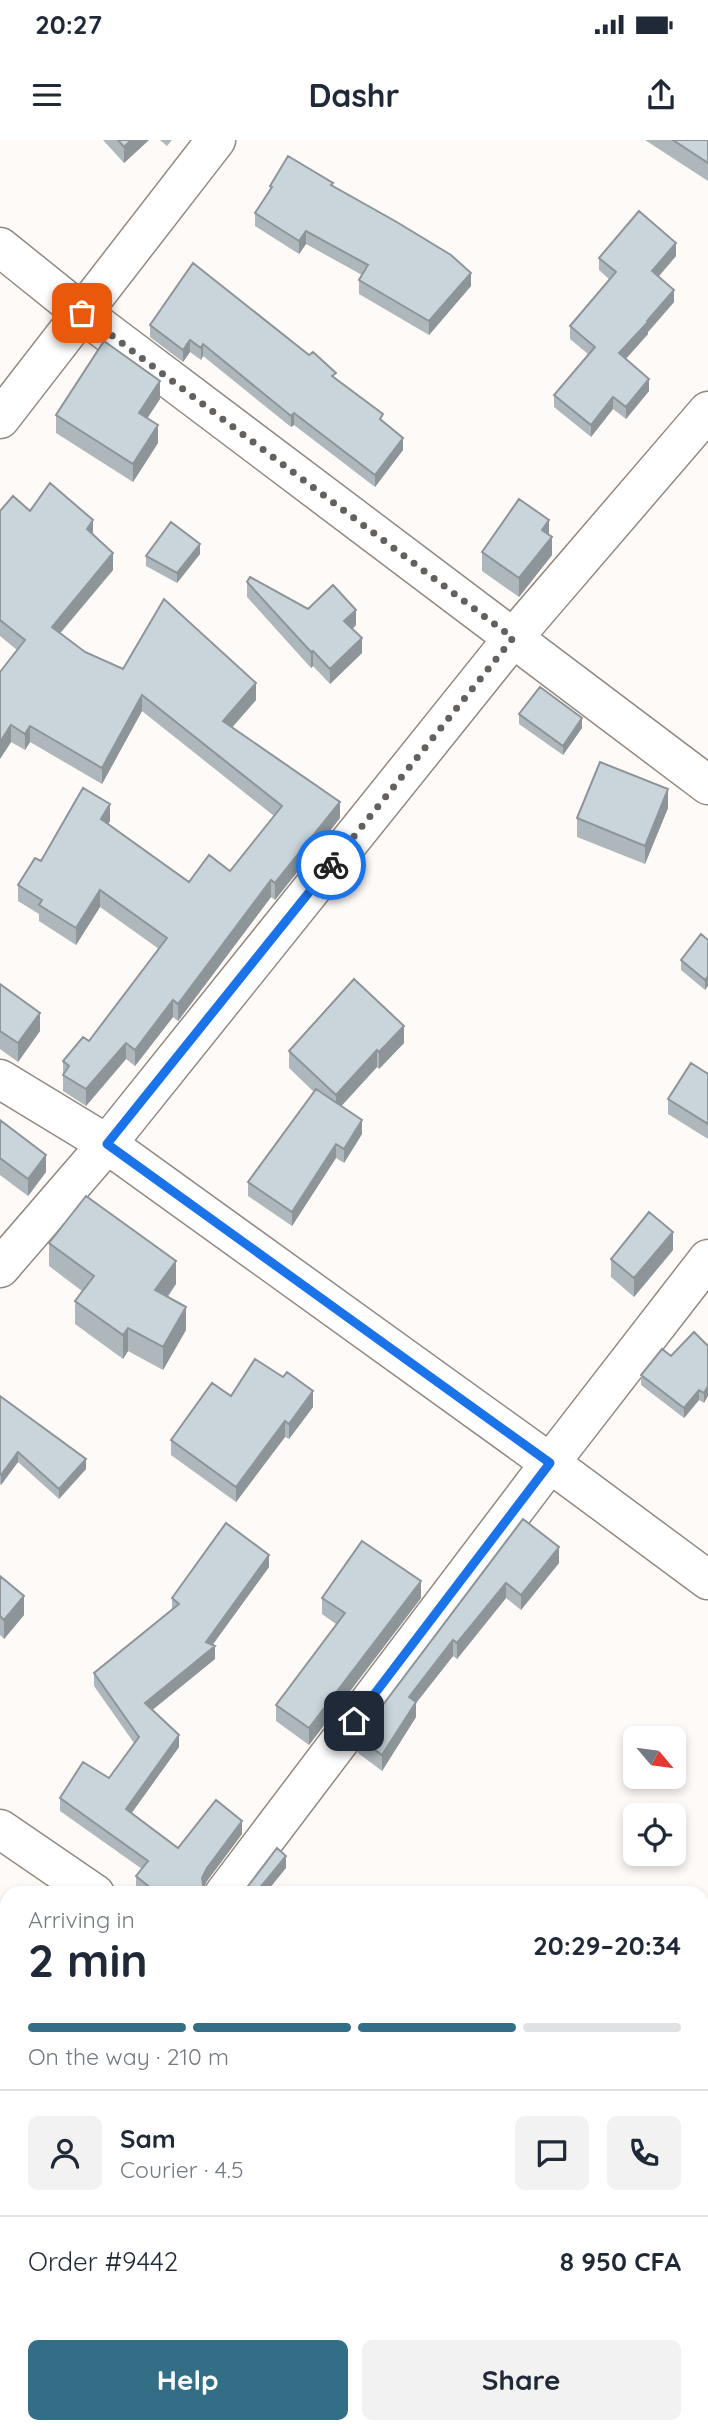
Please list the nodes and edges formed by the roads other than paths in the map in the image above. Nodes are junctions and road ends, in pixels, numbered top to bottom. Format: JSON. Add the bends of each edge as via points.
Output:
{"nodes":[{"id":1,"x":216,"y":140,"type":"edge"},
{"id":2,"x":0,"y":247,"type":"edge"},
{"id":3,"x":82,"y":313,"type":"junction"},
{"id":4,"x":708,"y":411,"type":"edge"},
{"id":5,"x":0,"y":419,"type":"edge"},
{"id":6,"x":513,"y":638,"type":"junction"},
{"id":7,"x":708,"y":785,"type":"edge"},
{"id":8,"x":0,"y":1079,"type":"edge"},
{"id":9,"x":107,"y":1144,"type":"junction"},
{"id":10,"x":708,"y":1258,"type":"edge"},
{"id":11,"x":0,"y":1268,"type":"edge"},
{"id":12,"x":550,"y":1463,"type":"junction"},
{"id":13,"x":708,"y":1580,"type":"edge"},
{"id":14,"x":0,"y":1829,"type":"edge"},
{"id":15,"x":83,"y":1886,"type":"edge"},
{"id":16,"x":230,"y":1886,"type":"edge"}],
"edges":[{"from":1,"to":3,"type":"street"},
{"from":2,"to":3,"type":"street"},
{"from":3,"to":5,"type":"street"},
{"from":3,"to":6,"type":"street"},
{"from":4,"to":6,"type":"street"},
{"from":6,"to":7,"type":"street"},
{"from":6,"to":9,"type":"street"},
{"from":8,"to":9,"type":"street"},
{"from":9,"to":11,"type":"street"},
{"from":9,"to":12,"type":"street"},
{"from":10,"to":12,"type":"street"},
{"from":12,"to":13,"type":"street"},
{"from":12,"to":16,"type":"street"},
{"from":14,"to":15,"type":"street"}]}
